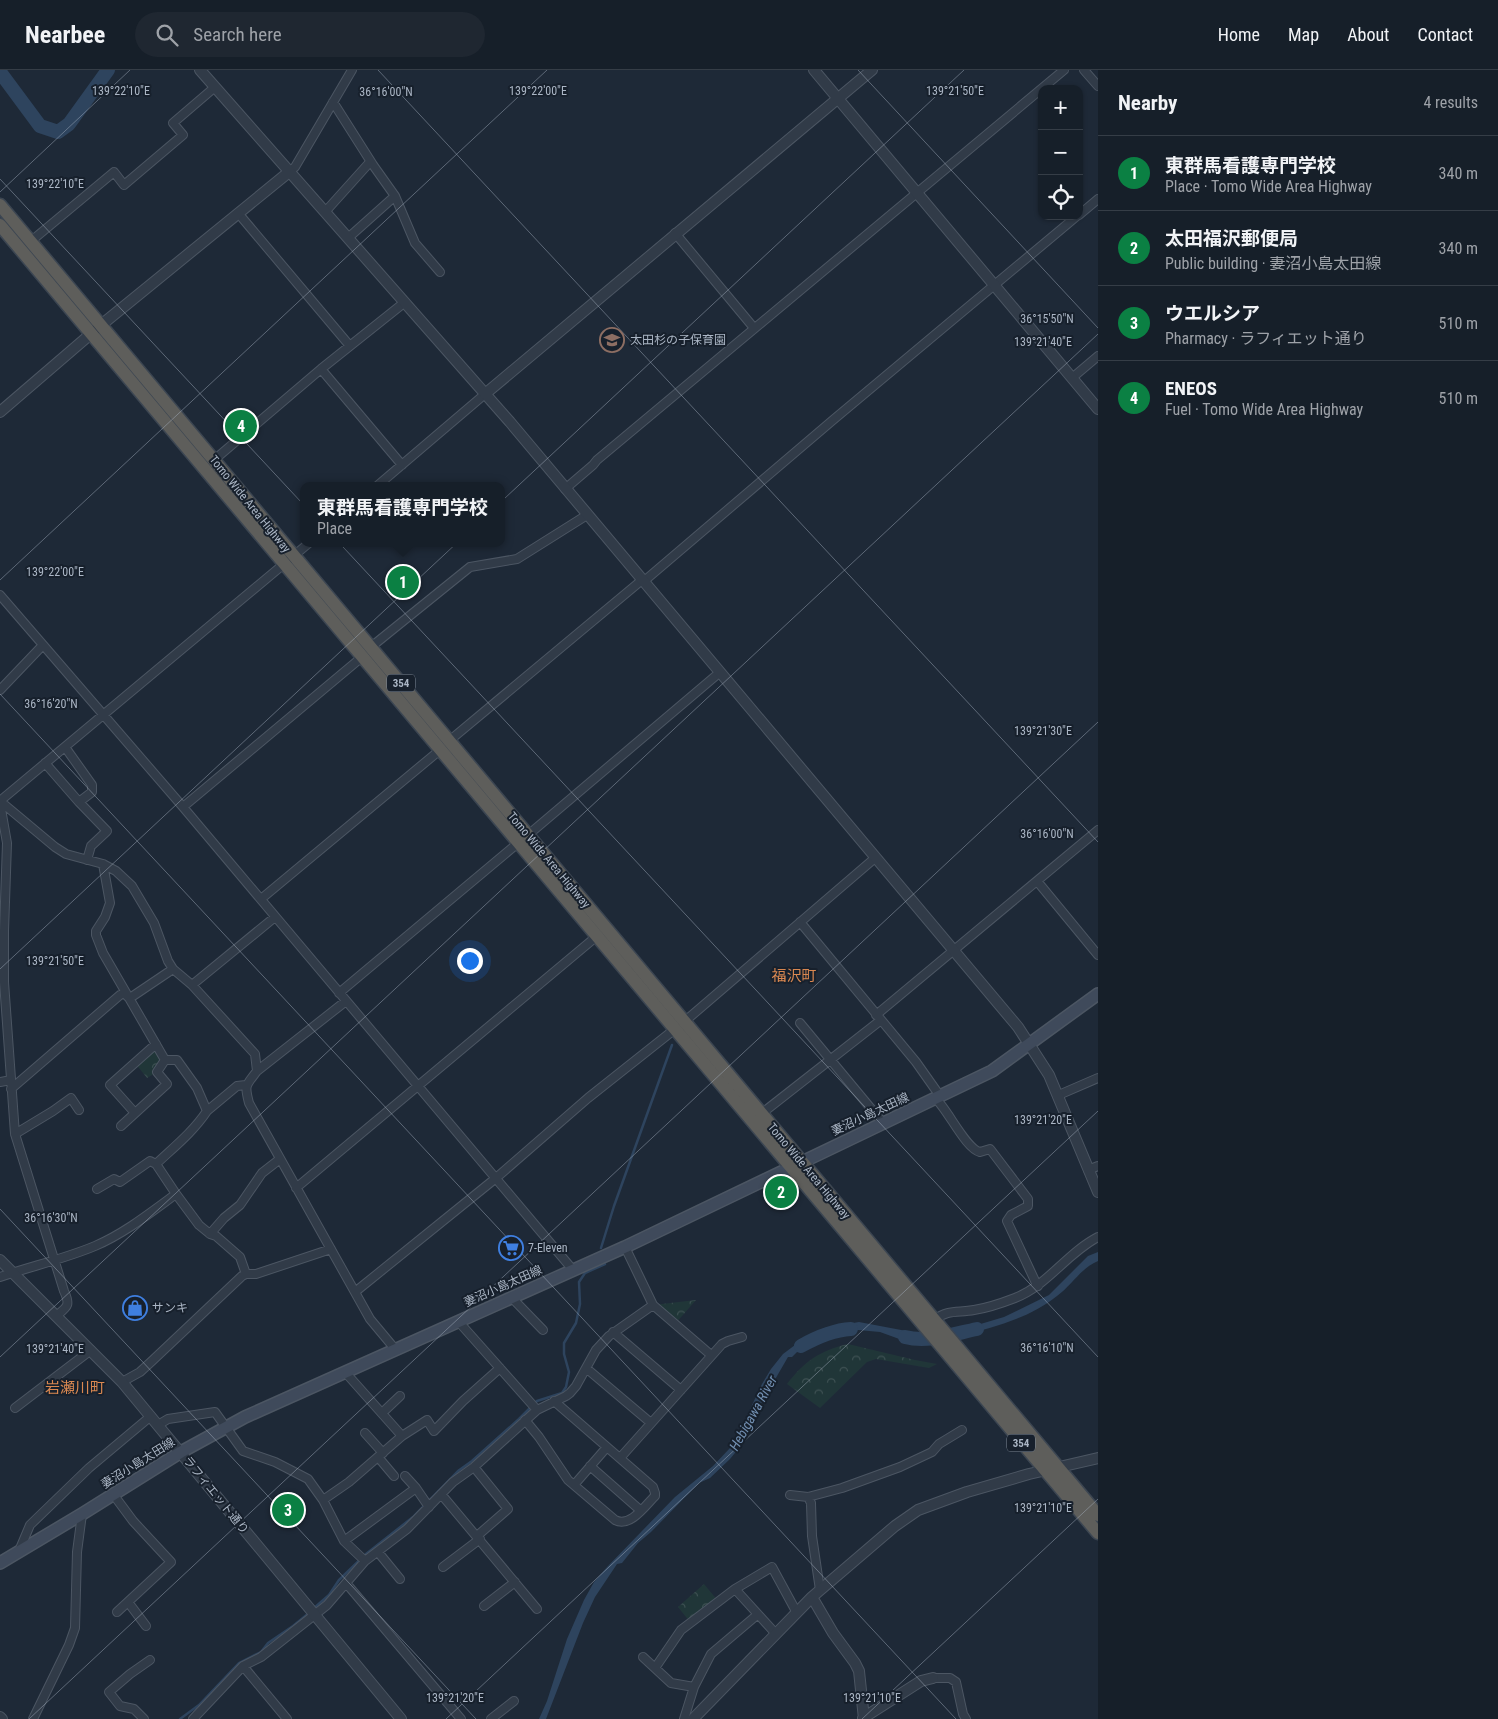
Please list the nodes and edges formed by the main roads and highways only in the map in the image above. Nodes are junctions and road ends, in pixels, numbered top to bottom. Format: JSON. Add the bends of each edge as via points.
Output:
{"nodes":[{"id":1,"x":0,"y":205,"type":"edge"},
{"id":2,"x":0,"y":225,"type":"edge"},
{"id":3,"x":96,"y":329,"type":"junction"},
{"id":4,"x":289,"y":560,"type":"junction"},
{"id":5,"x":523,"y":839,"type":"junction"},
{"id":6,"x":1098,"y":994,"type":"edge"},
{"id":7,"x":679,"y":1025,"type":"junction"},
{"id":8,"x":796,"y":1164,"type":"junction"},
{"id":9,"x":1052,"y":1469,"type":"junction"},
{"id":10,"x":1098,"y":1515,"type":"edge"},
{"id":11,"x":1098,"y":1534,"type":"edge"},
{"id":12,"x":0,"y":1563,"type":"edge"}],
"edges":[{"from":1,"to":3,"type":"highway","name":"Tomo Wide Area Highway","number":"354"},
{"from":2,"to":3,"type":"highway","name":"Tomo Wide Area Highway","number":"354"},
{"from":3,"to":4,"type":"highway","name":"Tomo Wide Area Highway","number":"354"},
{"from":3,"to":4,"type":"highway","name":"Tomo Wide Area Highway","number":"354","via":[[214,460]]},
{"from":4,"to":5,"type":"highway","name":"Tomo Wide Area Highway","number":"354"},
{"from":5,"to":7,"type":"highway","name":"Tomo Wide Area Highway","number":"354"},
{"from":5,"to":7,"type":"highway","name":"Tomo Wide Area Highway","number":"354","via":[[597,936]]},
{"from":6,"to":8,"type":"main road","name":"妻沼小島太田線","via":[[992,1071]]},
{"from":7,"to":8,"type":"highway","name":"Tomo Wide Area Highway","number":"354"},
{"from":7,"to":8,"type":"highway","name":"Tomo Wide Area Highway","number":"354","via":[[761,1114]]},
{"from":8,"to":9,"type":"highway","name":"Tomo Wide Area Highway","number":"354","via":[[959,1349]]},
{"from":8,"to":9,"type":"highway","name":"Tomo Wide Area Highway","number":"354","via":[[945,1352]]},
{"from":8,"to":12,"type":"main road","name":"妻沼小島太田線","via":[[625,1247],[226,1427]]},
{"from":9,"to":10,"type":"highway","name":"Tomo Wide Area Highway","number":"354"},
{"from":9,"to":11,"type":"highway","name":"Tomo Wide Area Highway","number":"354"}]}
